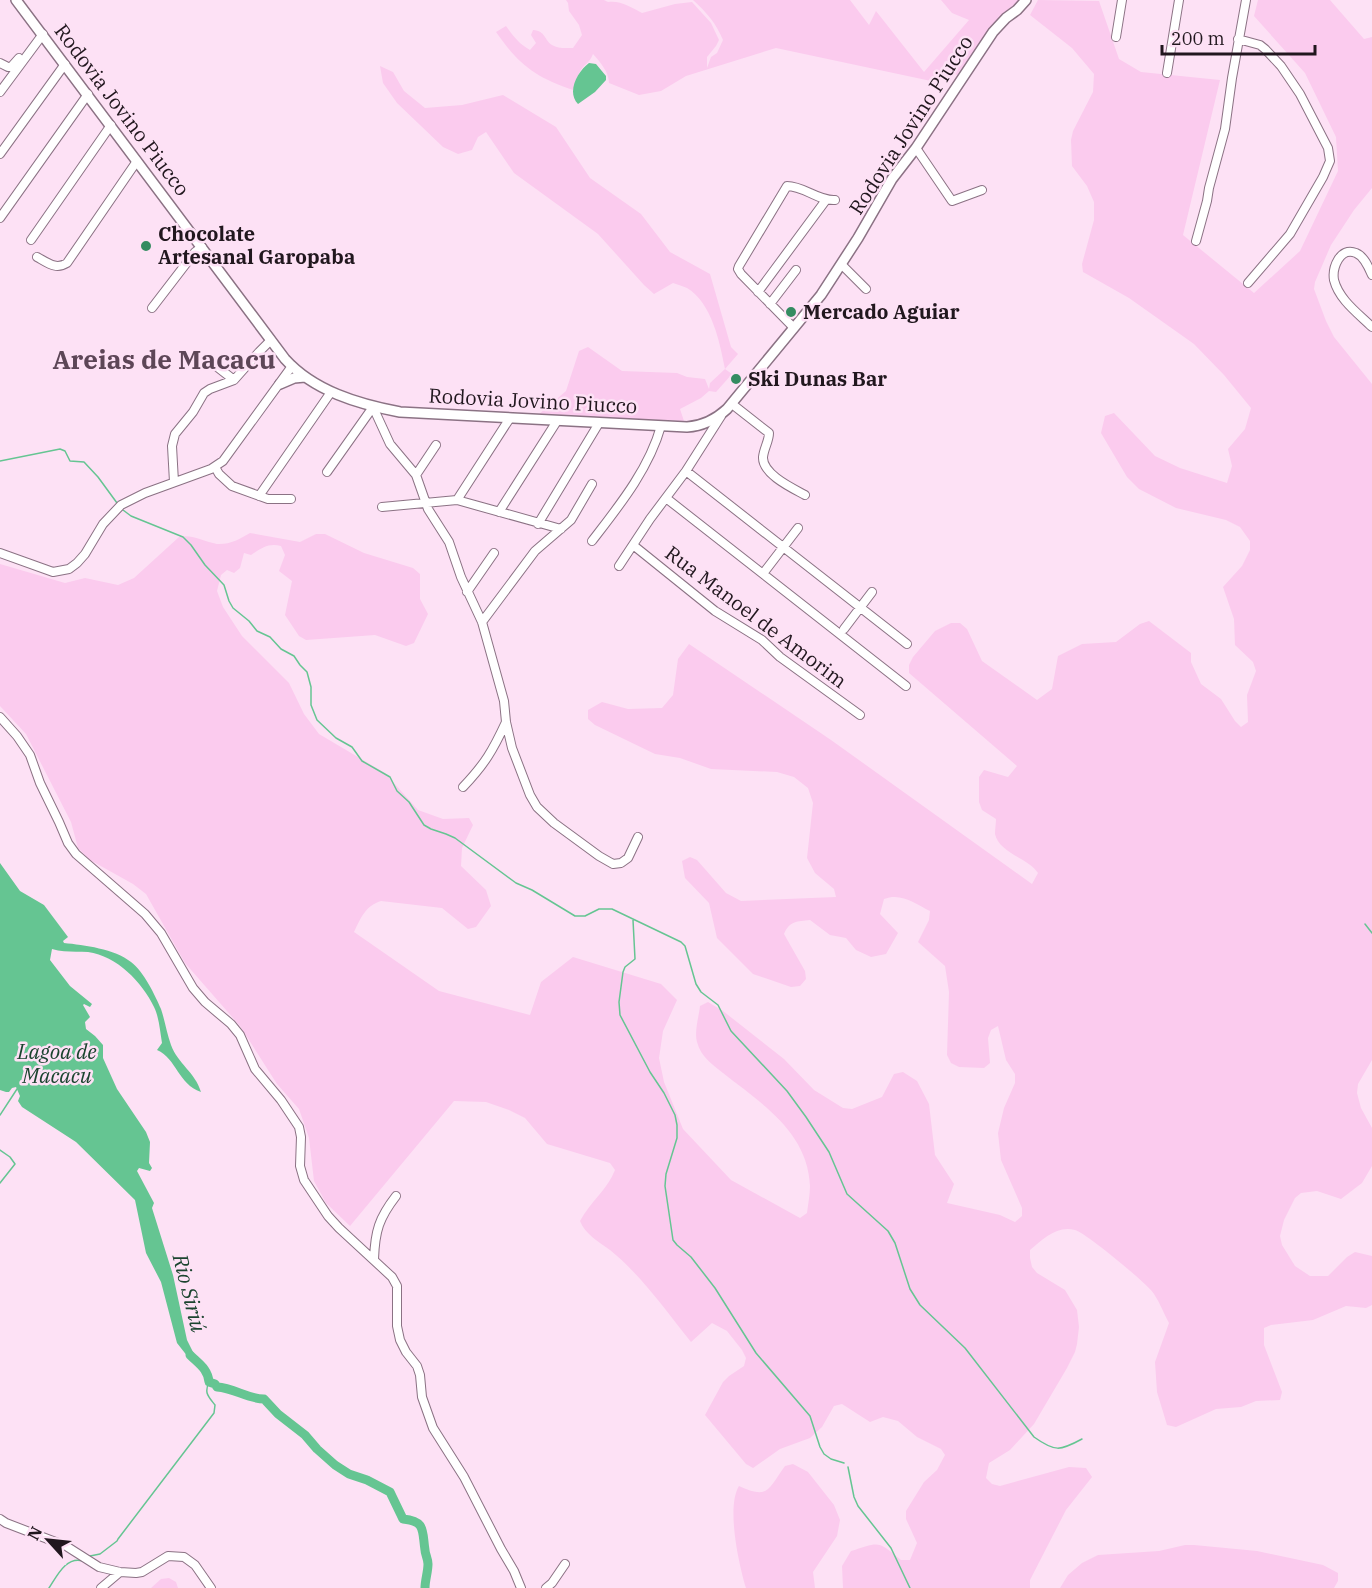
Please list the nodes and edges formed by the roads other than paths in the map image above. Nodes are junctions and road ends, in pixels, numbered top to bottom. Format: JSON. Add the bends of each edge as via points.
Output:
{"nodes":[{"id":1,"x":16,"y":0,"type":"edge"},
{"id":2,"x":1026,"y":0,"type":"edge"},
{"id":3,"x":1122,"y":0,"type":"edge"},
{"id":4,"x":1179,"y":0,"type":"edge"},
{"id":5,"x":1246,"y":0,"type":"edge"},
{"id":6,"x":41,"y":32,"type":"junction"},
{"id":7,"x":1116,"y":37,"type":"dead end"},
{"id":8,"x":1238,"y":39,"type":"junction"},
{"id":9,"x":0,"y":63,"type":"edge"},
{"id":10,"x":65,"y":64,"type":"junction"},
{"id":11,"x":1167,"y":73,"type":"dead end"},
{"id":12,"x":0,"y":92,"type":"edge"},
{"id":13,"x":88,"y":94,"type":"junction"},
{"id":14,"x":111,"y":125,"type":"junction"},
{"id":15,"x":916,"y":148,"type":"junction"},
{"id":16,"x":0,"y":154,"type":"edge"},
{"id":17,"x":137,"y":161,"type":"junction"},
{"id":18,"x":982,"y":190,"type":"dead end"},
{"id":19,"x":0,"y":218,"type":"edge"},
{"id":20,"x":31,"y":240,"type":"dead end"},
{"id":21,"x":1197,"y":241,"type":"dead end"},
{"id":22,"x":202,"y":247,"type":"junction"},
{"id":23,"x":38,"y":257,"type":"dead end"},
{"id":24,"x":842,"y":265,"type":"junction"},
{"id":25,"x":796,"y":270,"type":"dead end"},
{"id":26,"x":1372,"y":275,"type":"edge"},
{"id":27,"x":1248,"y":283,"type":"dead end"},
{"id":28,"x":866,"y":289,"type":"dead end"},
{"id":29,"x":758,"y":292,"type":"junction"},
{"id":30,"x":770,"y":304,"type":"junction"},
{"id":31,"x":152,"y":308,"type":"dead end"},
{"id":32,"x":1372,"y":326,"type":"edge"},
{"id":33,"x":794,"y":328,"type":"junction"},
{"id":34,"x":271,"y":340,"type":"junction"},
{"id":35,"x":216,"y":366,"type":"dead end"},
{"id":36,"x":292,"y":366,"type":"junction"},
{"id":37,"x":305,"y":377,"type":"junction"},
{"id":38,"x":234,"y":380,"type":"junction"},
{"id":39,"x":280,"y":384,"type":"junction"},
{"id":40,"x":331,"y":392,"type":"junction"},
{"id":41,"x":732,"y":404,"type":"junction"},
{"id":42,"x":373,"y":407,"type":"junction"},
{"id":43,"x":722,"y":414,"type":"junction"},
{"id":44,"x":510,"y":418,"type":"junction"},
{"id":45,"x":557,"y":421,"type":"junction"},
{"id":46,"x":599,"y":423,"type":"junction"},
{"id":47,"x":661,"y":426,"type":"junction"},
{"id":48,"x":698,"y":426,"type":"junction"},
{"id":49,"x":710,"y":434,"type":"junction"},
{"id":50,"x":436,"y":445,"type":"dead end"},
{"id":51,"x":215,"y":467,"type":"junction"},
{"id":52,"x":686,"y":471,"type":"junction"},
{"id":53,"x":327,"y":472,"type":"dead end"},
{"id":54,"x":416,"y":475,"type":"junction"},
{"id":55,"x":174,"y":482,"type":"junction"},
{"id":56,"x":592,"y":484,"type":"dead end"},
{"id":57,"x":805,"y":495,"type":"dead end"},
{"id":58,"x":259,"y":496,"type":"junction"},
{"id":59,"x":666,"y":498,"type":"junction"},
{"id":60,"x":291,"y":499,"type":"dead end"},
{"id":61,"x":457,"y":500,"type":"junction"},
{"id":62,"x":427,"y":503,"type":"junction"},
{"id":63,"x":382,"y":507,"type":"dead end"},
{"id":64,"x":499,"y":512,"type":"junction"},
{"id":65,"x":538,"y":524,"type":"junction"},
{"id":66,"x":798,"y":528,"type":"dead end"},
{"id":67,"x":561,"y":529,"type":"junction"},
{"id":68,"x":592,"y":541,"type":"dead end"},
{"id":69,"x":633,"y":545,"type":"junction"},
{"id":70,"x":784,"y":547,"type":"junction"},
{"id":71,"x":0,"y":553,"type":"edge"},
{"id":72,"x":494,"y":553,"type":"dead end"},
{"id":73,"x":619,"y":566,"type":"dead end"},
{"id":74,"x":765,"y":571,"type":"dead end"},
{"id":75,"x":467,"y":592,"type":"junction"},
{"id":76,"x":872,"y":592,"type":"dead end"},
{"id":77,"x":860,"y":607,"type":"junction"},
{"id":78,"x":482,"y":622,"type":"junction"},
{"id":79,"x":844,"y":629,"type":"dead end"},
{"id":80,"x":907,"y":644,"type":"dead end"},
{"id":81,"x":906,"y":686,"type":"dead end"},
{"id":82,"x":860,"y":715,"type":"dead end"},
{"id":83,"x":0,"y":717,"type":"edge"},
{"id":84,"x":506,"y":722,"type":"junction"},
{"id":85,"x":464,"y":787,"type":"dead end"},
{"id":86,"x":638,"y":837,"type":"dead end"},
{"id":87,"x":396,"y":1196,"type":"dead end"},
{"id":88,"x":374,"y":1259,"type":"junction"},
{"id":89,"x":0,"y":1519,"type":"edge"},
{"id":90,"x":564,"y":1564,"type":"dead end"},
{"id":91,"x":120,"y":1572,"type":"junction"},
{"id":92,"x":101,"y":1588,"type":"edge"},
{"id":93,"x":211,"y":1588,"type":"edge"},
{"id":94,"x":521,"y":1588,"type":"edge"},
{"id":95,"x":546,"y":1588,"type":"edge"}],
"edges":[{"from":1,"to":6,"type":"main road","name":"Rodovia Jovino Piucco"},
{"from":2,"to":15,"type":"main road","name":"Rodovia Jovino Piucco","via":[[993,32]]},
{"from":3,"to":7,"type":"street"},
{"from":4,"to":11,"type":"street"},
{"from":5,"to":8,"type":"street"},
{"from":6,"to":9,"type":"street","via":[[11,67]]},
{"from":6,"to":10,"type":"main road","name":"Rodovia Jovino Piucco"},
{"from":6,"to":12,"type":"street"},
{"from":8,"to":21,"type":"street","via":[[1225,129]]},
{"from":8,"to":27,"type":"street","via":[[1260,45],[1281,66],[1328,148],[1330,161],[1290,234]]},
{"from":10,"to":13,"type":"main road","name":"Rodovia Jovino Piucco"},
{"from":10,"to":16,"type":"street"},
{"from":13,"to":14,"type":"main road","name":"Rodovia Jovino Piucco"},
{"from":13,"to":19,"type":"street"},
{"from":14,"to":17,"type":"main road","name":"Rodovia Jovino Piucco"},
{"from":14,"to":20,"type":"street"},
{"from":15,"to":18,"type":"street","via":[[952,201]]},
{"from":15,"to":24,"type":"main road","name":"Rodovia Jovino Piucco","via":[[884,192]]},
{"from":17,"to":22,"type":"main road","name":"Rodovia Jovino Piucco"},
{"from":17,"to":23,"type":"street","via":[[67,263],[58,267]]},
{"from":22,"to":31,"type":"street"},
{"from":22,"to":34,"type":"main road","name":"Rodovia Jovino Piucco"},
{"from":24,"to":28,"type":"street"},
{"from":24,"to":33,"type":"main road","name":"Rodovia Jovino Piucco"},
{"from":25,"to":30,"type":"street"},
{"from":26,"to":32,"type":"street","via":[[1357,253],[1341,255],[1335,264],[1338,289]]},
{"from":29,"to":29,"type":"street","via":[[738,268],[787,186],[831,200]]},
{"from":29,"to":30,"type":"street"},
{"from":30,"to":33,"type":"street"},
{"from":33,"to":41,"type":"main road","name":"Rodovia Jovino Piucco"},
{"from":34,"to":36,"type":"main road","name":"Rodovia Jovino Piucco"},
{"from":34,"to":38,"type":"street"},
{"from":35,"to":38,"type":"street"},
{"from":36,"to":37,"type":"main road","name":"Rodovia Jovino Piucco"},
{"from":36,"to":39,"type":"street"},
{"from":37,"to":39,"type":"main road"},
{"from":37,"to":40,"type":"main road","name":"Rodovia Jovino Piucco"},
{"from":38,"to":55,"type":"street","via":[[204,393],[175,434]]},
{"from":39,"to":51,"type":"street","via":[[227,457]]},
{"from":40,"to":42,"type":"main road","name":"Rodovia Jovino Piucco"},
{"from":40,"to":58,"type":"street"},
{"from":41,"to":43,"type":"main road","name":"Rodovia Jovino Piucco"},
{"from":41,"to":57,"type":"street","via":[[769,433],[763,457],[767,468]]},
{"from":42,"to":44,"type":"main road","name":"Rodovia Jovino Piucco"},
{"from":42,"to":53,"type":"street"},
{"from":42,"to":54,"type":"street","via":[[390,444]]},
{"from":43,"to":48,"type":"main road","name":"Rodovia Jovino Piucco"},
{"from":43,"to":49,"type":"street"},
{"from":44,"to":45,"type":"main road","name":"Rodovia Jovino Piucco"},
{"from":44,"to":61,"type":"street"},
{"from":45,"to":46,"type":"main road","name":"Rodovia Jovino Piucco"},
{"from":45,"to":64,"type":"street"},
{"from":46,"to":47,"type":"main road","name":"Rodovia Jovino Piucco"},
{"from":46,"to":65,"type":"street"},
{"from":47,"to":48,"type":"main road","name":"Rodovia Jovino Piucco"},
{"from":47,"to":68,"type":"street","via":[[631,488]]},
{"from":48,"to":49,"type":"street"},
{"from":49,"to":52,"type":"street"},
{"from":50,"to":54,"type":"street"},
{"from":51,"to":55,"type":"street"},
{"from":51,"to":58,"type":"street","via":[[228,484]]},
{"from":52,"to":59,"type":"street"},
{"from":52,"to":70,"type":"street"},
{"from":54,"to":62,"type":"street"},
{"from":55,"to":71,"type":"street","via":[[121,505],[69,569],[54,572]]},
{"from":56,"to":67,"type":"street"},
{"from":58,"to":60,"type":"street"},
{"from":59,"to":69,"type":"street"},
{"from":59,"to":81,"type":"street"},
{"from":61,"to":62,"type":"street"},
{"from":61,"to":64,"type":"street"},
{"from":62,"to":63,"type":"street"},
{"from":62,"to":75,"type":"street","via":[[449,542]]},
{"from":64,"to":65,"type":"street"},
{"from":65,"to":67,"type":"street"},
{"from":66,"to":70,"type":"street"},
{"from":67,"to":78,"type":"street","via":[[531,556]]},
{"from":69,"to":73,"type":"street"},
{"from":69,"to":82,"type":"street","name":"Rua Manoel de Amorim","via":[[716,611],[762,640]]},
{"from":70,"to":74,"type":"street"},
{"from":70,"to":77,"type":"street"},
{"from":72,"to":75,"type":"street"},
{"from":75,"to":78,"type":"street"},
{"from":76,"to":77,"type":"street"},
{"from":77,"to":79,"type":"street"},
{"from":77,"to":80,"type":"street"},
{"from":78,"to":84,"type":"street"},
{"from":83,"to":88,"type":"street","via":[[30,755],[76,854],[145,914],[161,933],[193,988],[240,1035],[255,1069],[299,1127],[304,1180],[328,1216]]},
{"from":84,"to":85,"type":"street","via":[[491,753]]},
{"from":84,"to":86,"type":"street","via":[[530,795],[543,815],[613,864],[628,858]]},
{"from":87,"to":88,"type":"street","via":[[381,1218]]},
{"from":88,"to":94,"type":"street","via":[[397,1286],[399,1340],[417,1366],[433,1428],[464,1477]]},
{"from":89,"to":91,"type":"street","via":[[66,1546],[99,1567]]},
{"from":90,"to":95,"type":"street"},
{"from":91,"to":92,"type":"street"},
{"from":91,"to":93,"type":"street","via":[[142,1572],[168,1556],[179,1556],[190,1560]]}]}
